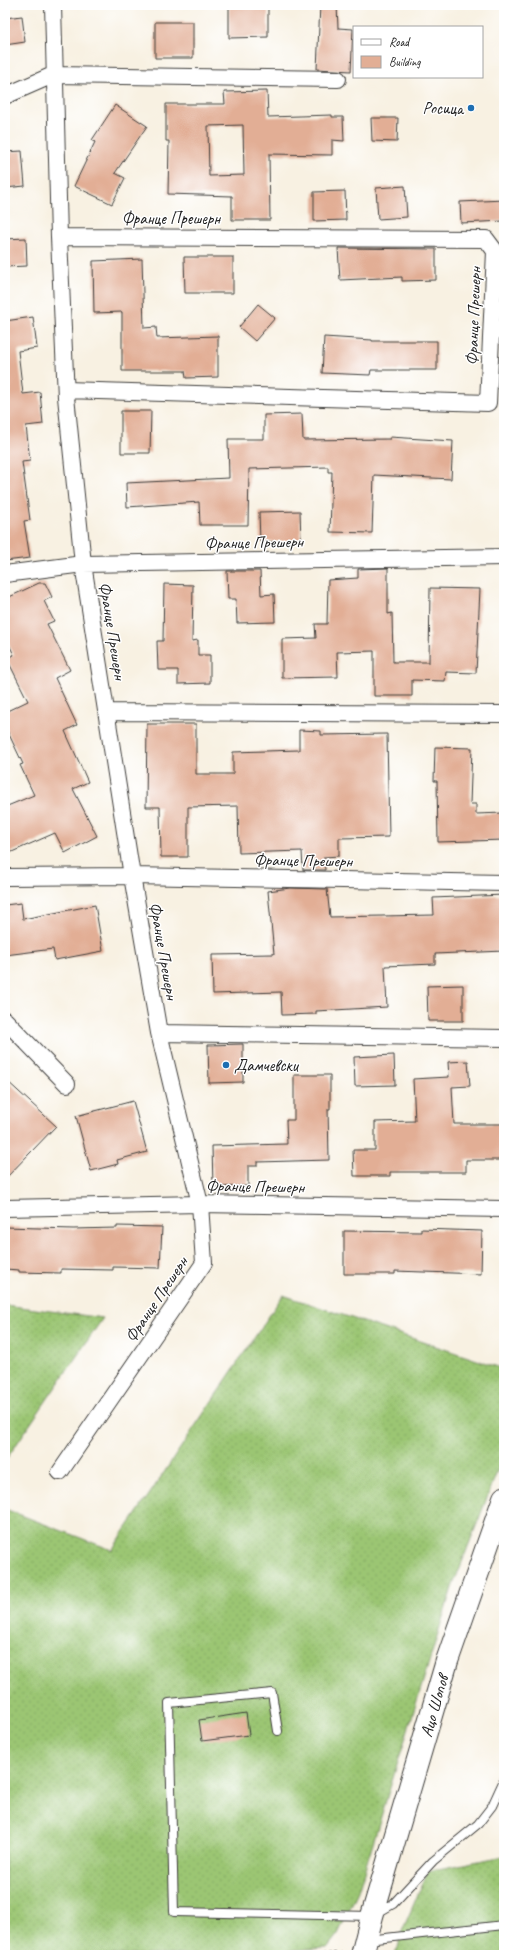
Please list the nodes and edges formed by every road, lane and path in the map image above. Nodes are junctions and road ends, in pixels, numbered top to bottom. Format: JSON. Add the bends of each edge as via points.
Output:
{"nodes":[{"id":1,"x":53,"y":5,"type":"edge"},
{"id":2,"x":53,"y":75,"type":"junction"},
{"id":3,"x":338,"y":79,"type":"dead end"},
{"id":4,"x":5,"y":96,"type":"edge"},
{"id":5,"x":59,"y":237,"type":"junction"},
{"id":6,"x":66,"y":390,"type":"junction"},
{"id":7,"x":504,"y":557,"type":"edge"},
{"id":8,"x":83,"y":564,"type":"junction"},
{"id":9,"x":5,"y":574,"type":"edge"},
{"id":10,"x":107,"y":712,"type":"junction"},
{"id":11,"x":504,"y":714,"type":"edge"},
{"id":12,"x":132,"y":876,"type":"junction"},
{"id":13,"x":5,"y":877,"type":"edge"},
{"id":14,"x":504,"y":883,"type":"edge"},
{"id":15,"x":5,"y":1020,"type":"edge"},
{"id":16,"x":159,"y":1033,"type":"junction"},
{"id":17,"x":504,"y":1038,"type":"edge"},
{"id":18,"x":67,"y":1084,"type":"dead end"},
{"id":19,"x":200,"y":1204,"type":"junction"},
{"id":20,"x":5,"y":1208,"type":"edge"},
{"id":21,"x":504,"y":1209,"type":"edge"},
{"id":22,"x":60,"y":1472,"type":"dead end"},
{"id":23,"x":504,"y":1498,"type":"edge"},
{"id":24,"x":278,"y":1731,"type":"dead end"},
{"id":25,"x":504,"y":1780,"type":"edge"},
{"id":26,"x":372,"y":1916,"type":"junction"},
{"id":27,"x":504,"y":1926,"type":"edge"},
{"id":28,"x":364,"y":1949,"type":"edge"},
{"id":29,"x":310,"y":1955,"type":"edge"}],
"edges":[{"from":1,"to":2,"type":"street","name":"Францe Прешерн"},
{"from":2,"to":3,"type":"street"},
{"from":2,"to":4,"type":"street"},
{"from":2,"to":5,"type":"street","name":"Францe Прешерн"},
{"from":5,"to":6,"type":"street","name":"Францe Прешерн"},
{"from":5,"to":6,"type":"street","name":"Францe Прешерн","via":[[486,239],[495,251],[488,403]]},
{"from":6,"to":8,"type":"street","name":"Францe Прешерн"},
{"from":7,"to":8,"type":"street","name":"Франце Прешерн"},
{"from":8,"to":9,"type":"street","name":"Франце Прешерн"},
{"from":8,"to":10,"type":"street","name":"Францe Прешерн"},
{"from":10,"to":11,"type":"street"},
{"from":10,"to":12,"type":"street","name":"Францe Прешерн"},
{"from":12,"to":13,"type":"street","name":"Франце Прешерн"},
{"from":12,"to":14,"type":"street","name":"Франце Прешерн"},
{"from":12,"to":16,"type":"street","name":"Францe Прешерн"},
{"from":15,"to":18,"type":"street"},
{"from":16,"to":17,"type":"street"},
{"from":16,"to":19,"type":"street","name":"Францe Прешерн"},
{"from":19,"to":20,"type":"street","name":"Франце Прешерн"},
{"from":19,"to":21,"type":"street","name":"Франце Прешерн"},
{"from":19,"to":22,"type":"street","name":"Францe Прешерн","via":[[204,1263]]},
{"from":23,"to":26,"type":"street","name":"Ацо Шопов","via":[[447,1662]]},
{"from":24,"to":26,"type":"lane","via":[[272,1693],[169,1703],[174,1912]]},
{"from":25,"to":26,"type":"lane","via":[[492,1806],[478,1824],[433,1861],[393,1904]]},
{"from":26,"to":28,"type":"street","name":"Ацо Шопов"},
{"from":27,"to":28,"type":"lane"},
{"from":28,"to":29,"type":"path"}]}
